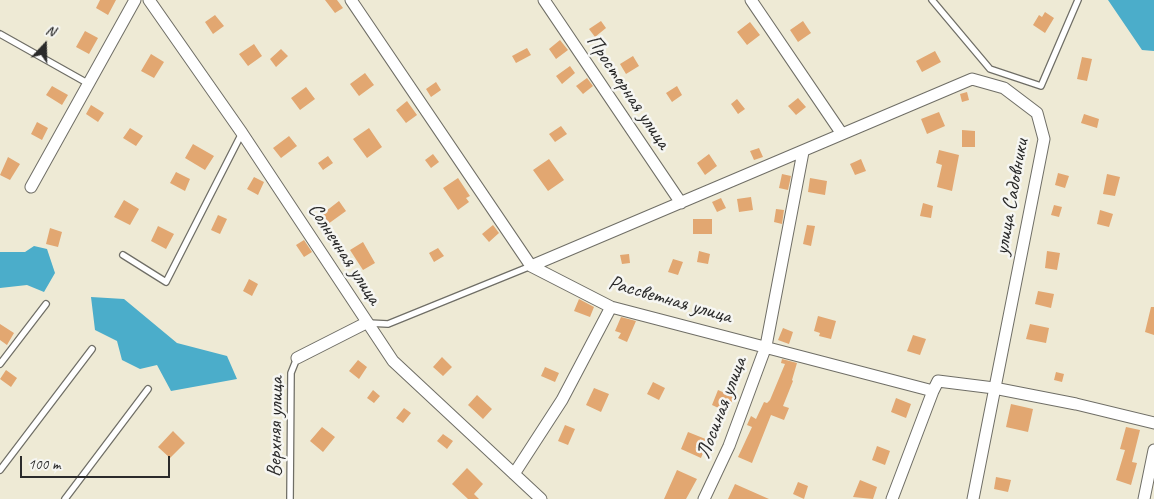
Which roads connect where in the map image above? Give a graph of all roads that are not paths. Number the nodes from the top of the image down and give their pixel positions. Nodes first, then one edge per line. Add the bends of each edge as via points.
1 (135, 0) edge
2 (150, 0) edge
3 (351, 0) edge
4 (544, 0) edge
5 (751, 0) edge
6 (932, 0) edge
7 (1078, 0) edge
8 (0, 34) edge
9 (89, 84) junction
10 (242, 133) junction
11 (842, 134) junction
12 (803, 152) junction
13 (31, 187) dead end
14 (681, 203) junction
15 (122, 255) dead end
16 (531, 266) junction
17 (46, 304) dead end
18 (611, 307) junction
19 (366, 323) junction
20 (766, 346) junction
21 (92, 349) dead end
22 (298, 358) joint
23 (0, 364) edge
24 (148, 388) dead end
25 (994, 388) junction
26 (933, 391) junction
27 (1154, 423) edge
28 (1154, 450) edge
29 (0, 470) edge
30 (514, 474) junction
31 (65, 499) edge
32 (290, 499) edge
33 (541, 499) edge
34 (704, 499) edge
35 (892, 499) edge
36 (973, 499) edge
37 (1144, 499) edge

1 - 9 street
2 - 10 street, Солнечная улица
3 - 16 street, Рассветная улица
4 - 14 street, Просторная улица
5 - 11 street
6 - 7 lane via 990,69 1041,86
8 - 9 lane
9 - 13 street
10 - 15 lane via 166,282
10 - 19 street, Солнечная улица
11 - 12 street, улица Садовники
11 - 25 street, улица Садовники via 972,79 1004,88 1037,113 1044,139
12 - 14 street, улица Садовники
12 - 20 street, Лосиная улица
14 - 16 street, улица Садовники
16 - 18 street, Рассветная улица
16 - 19 lane via 388,324
17 - 23 lane
18 - 20 street, Рассветная улица
18 - 30 street via 562,400
19 - 22 street
19 - 30 street, Солнечная улица via 393,361
20 - 26 street, Рассветная улица
20 - 34 street, Лосиная улица via 729,446
21 - 29 lane
22 - 32 lane, Верхняя улица via 291,373
24 - 31 lane
25 - 26 street via 938,381
25 - 27 street
25 - 36 street, улица Садовники
26 - 35 street
28 - 37 street
30 - 33 street, Солнечная улица

